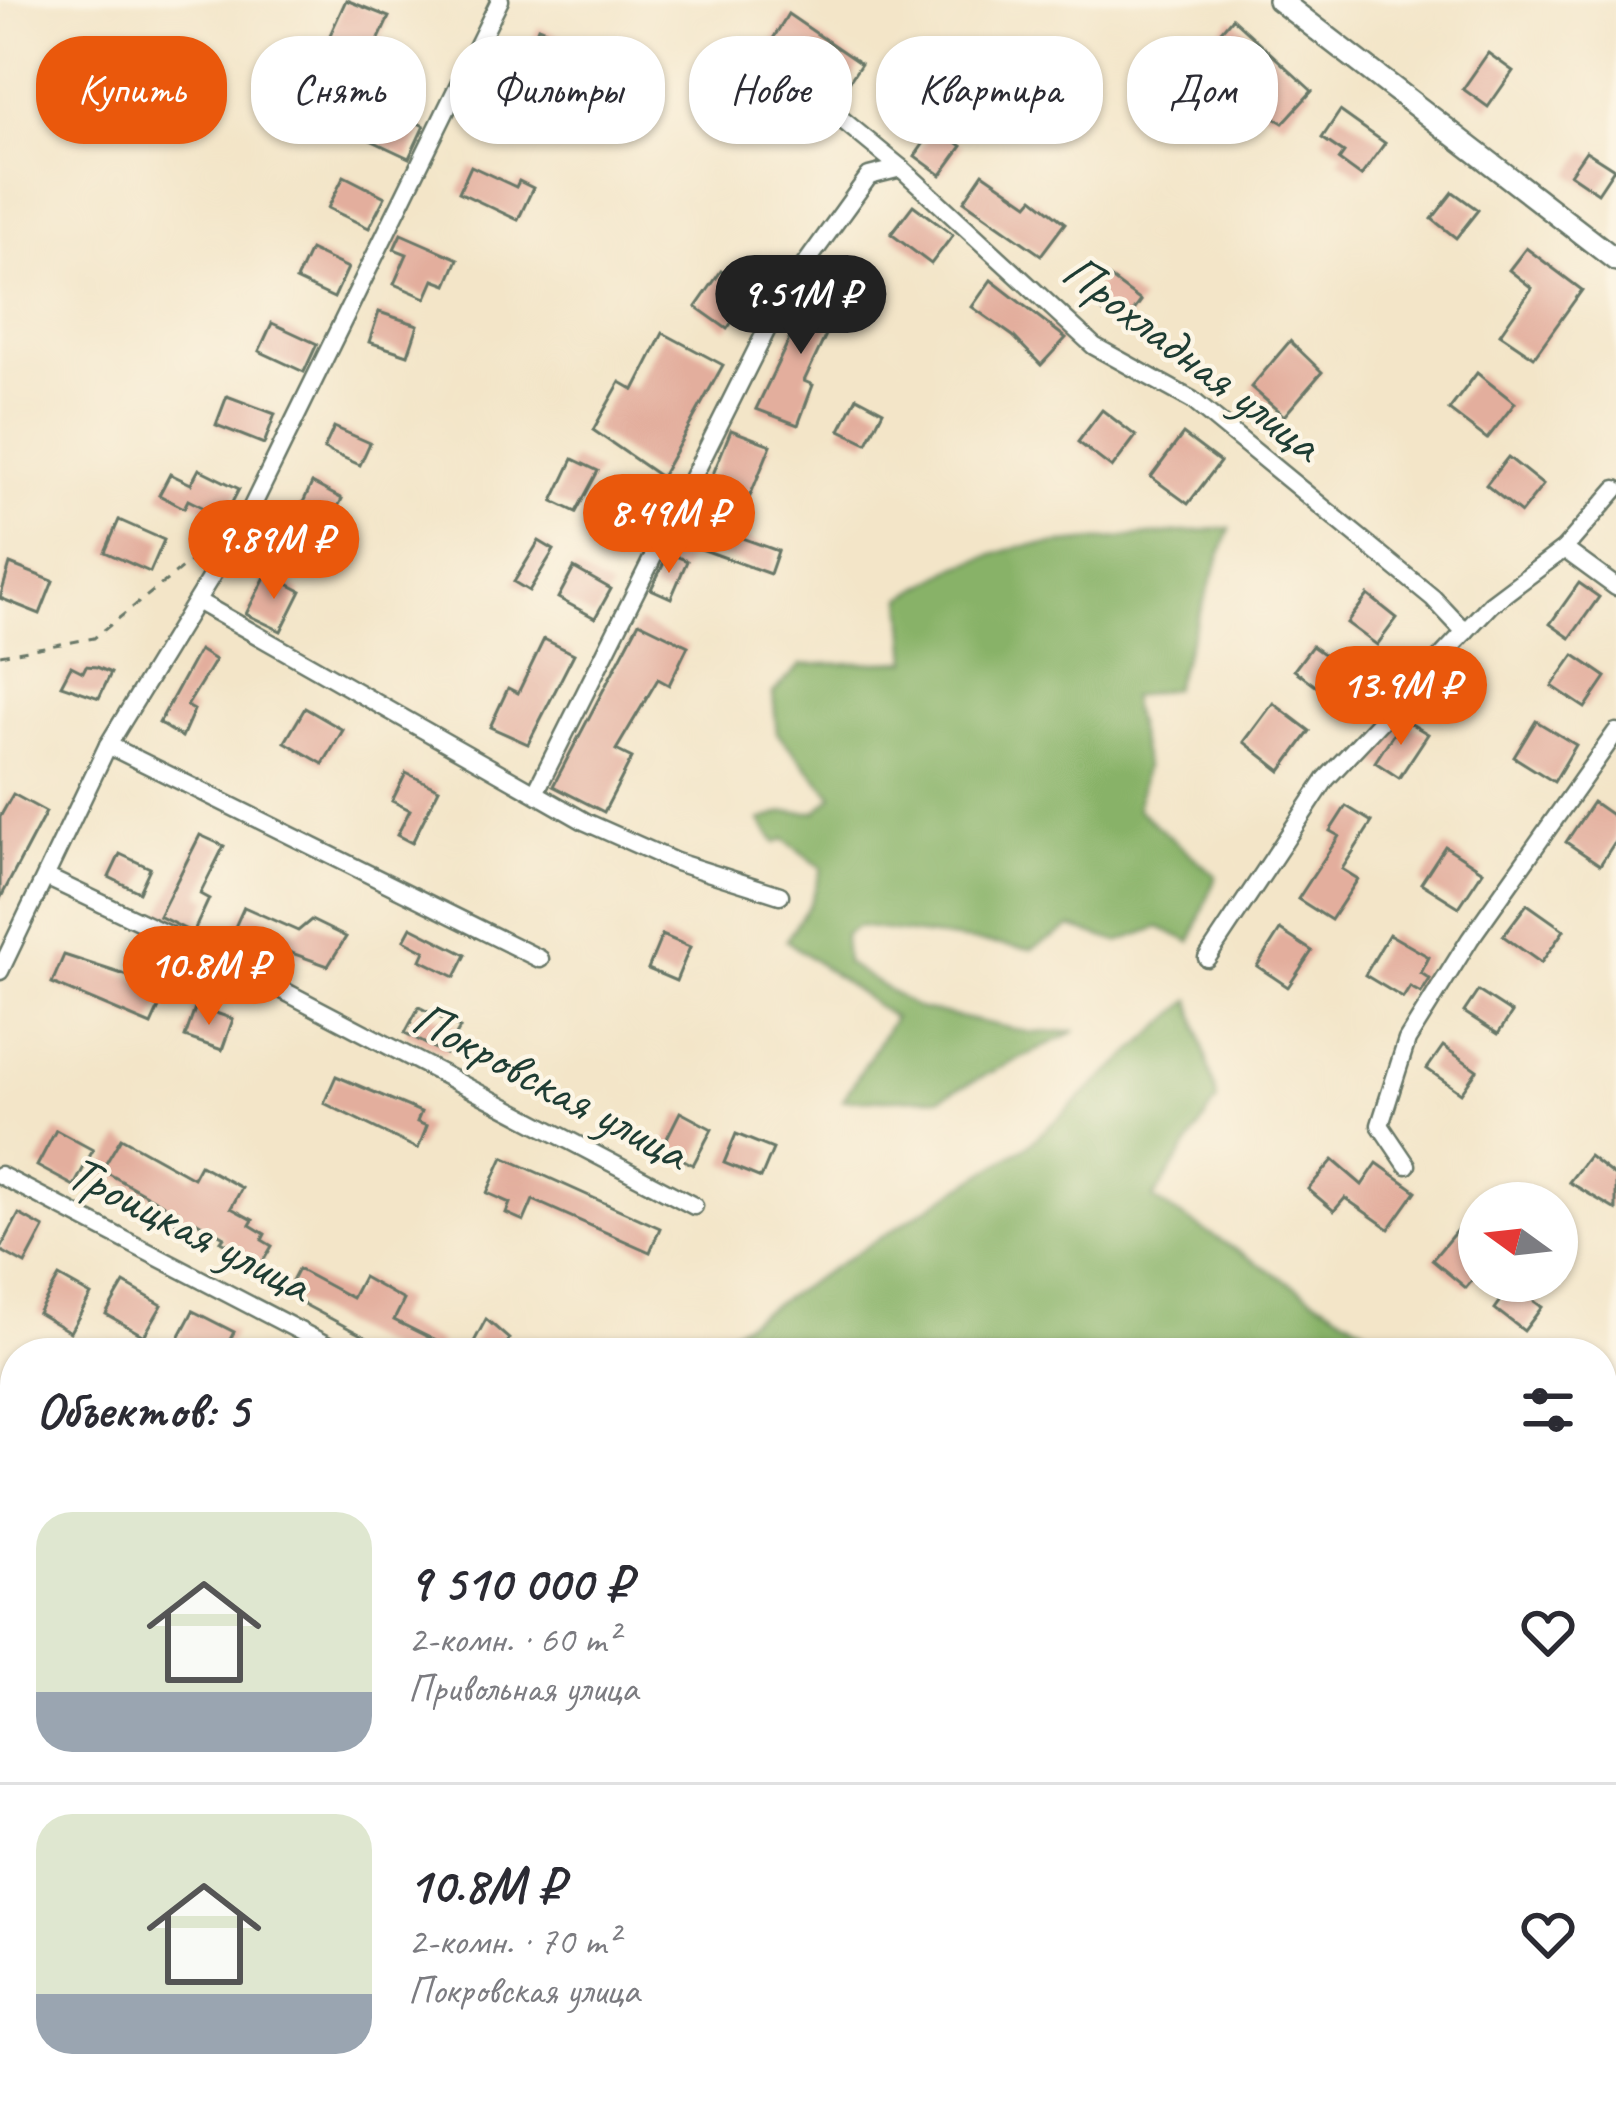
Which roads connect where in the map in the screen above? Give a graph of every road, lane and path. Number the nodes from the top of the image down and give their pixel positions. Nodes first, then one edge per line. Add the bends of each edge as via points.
1 (500, 0) edge
2 (1279, 0) edge
3 (852, 128) edge
4 (901, 168) junction
5 (1616, 260) edge
6 (1616, 489) edge
7 (208, 548) dead end
8 (1564, 549) junction
9 (1616, 587) edge
10 (197, 601) junction
11 (1465, 632) junction
12 (0, 656) edge
13 (1616, 732) edge
14 (108, 745) junction
15 (536, 791) junction
16 (46, 877) junction
17 (780, 895) dead end
18 (1207, 958) dead end
19 (540, 959) dead end
20 (0, 971) edge
21 (1407, 1165) dead end
22 (0, 1175) edge
23 (694, 1206) dead end
24 (313, 1338) edge

1 - 10 street via 245,521
2 - 5 street
3 - 4 street, Прохладная улица
4 - 11 street, Прохладная улица via 1094,346 1192,400
4 - 15 street via 868,176 786,291
6 - 8 street
7 - 12 path via 94,638
8 - 9 street
8 - 11 street
10 - 14 street
10 - 15 street
11 - 18 street via 1326,779
13 - 21 street via 1407,1040 1380,1125
14 - 16 street
14 - 19 street
15 - 17 street via 676,862
16 - 20 street
16 - 23 street, Покровская улица via 266,981
22 - 24 street, Троицкая улица

